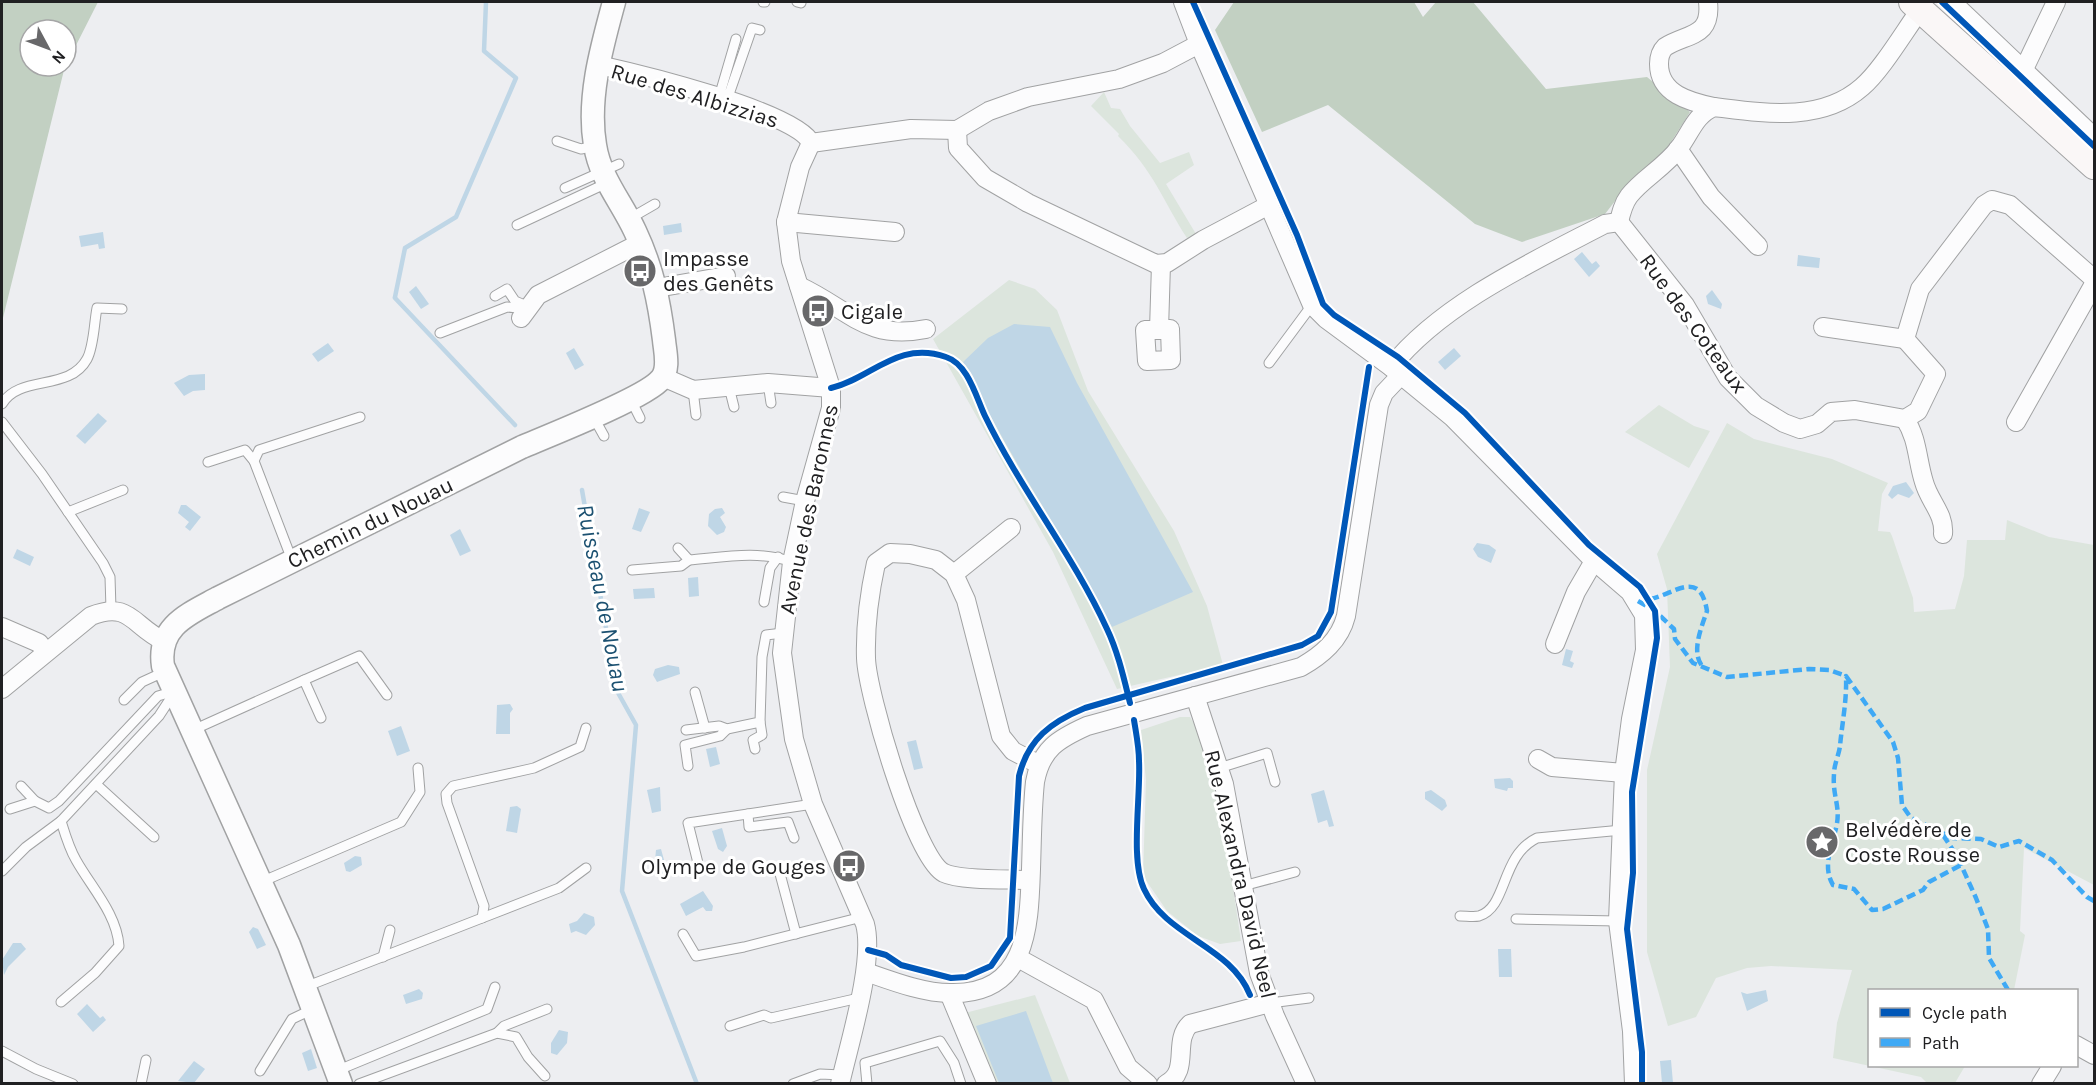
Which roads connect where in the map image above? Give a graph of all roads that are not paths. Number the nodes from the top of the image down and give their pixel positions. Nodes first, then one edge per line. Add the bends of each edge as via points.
1 (615, 2) edge
2 (1183, 2) edge
3 (1707, 2) edge
4 (1952, 2) edge
5 (2055, 2) edge
6 (1916, 5) edge
7 (760, 30) dead end
8 (736, 39) dead end
9 (1199, 44) junction
10 (598, 65) junction
11 (2024, 69) junction
12 (723, 99) junction
13 (1714, 107) junction
14 (957, 129) junction
15 (2094, 137) edge
16 (557, 141) dead end
17 (811, 143) junction
18 (595, 146) junction
19 (1678, 149) junction
20 (2094, 165) edge
21 (610, 173) junction
22 (565, 188) dead end
23 (655, 204) dead end
24 (1269, 205) junction
25 (629, 219) junction
26 (786, 222) junction
27 (1619, 222) junction
28 (517, 225) dead end
29 (895, 232) dead end
30 (640, 243) junction
31 (1758, 246) dead end
32 (1161, 264) junction
33 (726, 276) dead end
34 (2094, 279) edge
35 (2094, 284) edge
36 (799, 286) junction
37 (657, 288) junction
38 (495, 296) dead end
39 (1311, 305) junction
40 (122, 309) dead end
41 (526, 311) junction
42 (1823, 327) dead end
43 (926, 329) dead end
44 (1159, 330) dead end
45 (440, 333) dead end
46 (1905, 339) junction
47 (1269, 363) dead end
48 (1396, 371) junction
49 (663, 377) junction
50 (768, 383) junction
51 (729, 387) junction
52 (831, 388) junction
53 (693, 390) junction
54 (771, 403) dead end
55 (2, 404) edge
56 (734, 407) dead end
57 (696, 415) dead end
58 (592, 416) junction
59 (360, 417) dead end
60 (1905, 419) junction
61 (2, 422) edge
62 (2016, 422) dead end
63 (604, 436) dead end
64 (254, 461) junction
65 (208, 462) dead end
66 (123, 490) dead end
67 (783, 497) dead end
68 (805, 501) junction
69 (68, 512) junction
70 (1011, 528) dead end
71 (1943, 534) dead end
72 (678, 548) dead end
73 (785, 559) junction
74 (292, 560) junction
75 (689, 560) junction
76 (1594, 561) junction
77 (632, 570) dead end
78 (954, 574) junction
79 (764, 602) dead end
80 (111, 609) junction
81 (2, 627) edge
82 (783, 633) junction
83 (164, 641) junction
84 (1555, 644) dead end
85 (46, 652) junction
86 (170, 681) junction
87 (304, 681) junction
88 (2, 689) edge
89 (695, 692) dead end
90 (387, 695) dead end
91 (1195, 696) junction
92 (124, 700) dead end
93 (321, 717) dead end
94 (760, 722) junction
95 (586, 728) dead end
96 (705, 728) junction
97 (727, 729) junction
98 (193, 730) junction
99 (686, 730) dead end
100 (755, 749) dead end
101 (1538, 759) dead end
102 (1038, 764) junction
103 (688, 766) dead end
104 (418, 768) dead end
105 (1219, 768) junction
106 (1624, 773) junction
107 (1275, 782) dead end
108 (96, 784) junction
109 (21, 786) dead end
110 (35, 801) junction
111 (813, 804) junction
112 (10, 809) dead end
113 (748, 814) junction
114 (61, 821) junction
115 (1622, 830) junction
116 (154, 837) dead end
117 (794, 838) dead end
118 (699, 867) dead end
119 (586, 868) dead end
120 (779, 870) dead end
121 (2, 871) edge
122 (1295, 872) dead end
123 (1030, 880) junction
124 (261, 882) junction
125 (1243, 886) junction
126 (1460, 916) dead end
127 (862, 917) junction
128 (482, 918) junction
129 (1516, 920) dead end
130 (1618, 921) junction
131 (390, 930) dead end
132 (683, 934) dead end
133 (796, 934) junction
134 (383, 957) junction
135 (1018, 958) junction
136 (866, 972) junction
137 (305, 987) junction
138 (495, 987) dead end
139 (949, 993) junction
140 (859, 999) junction
141 (1309, 999) dead end
142 (61, 1002) dead end
143 (1270, 1003) junction
144 (313, 1009) junction
145 (547, 1009) dead end
146 (730, 1026) dead end
147 (497, 1033) junction
148 (2078, 1046) edge
149 (2, 1051) edge
150 (2094, 1055) edge
151 (146, 1059) dead end
152 (2051, 1067) edge
153 (260, 1071) dead end
154 (544, 1076) dead end
155 (338, 1077) edge
156 (841, 1079) edge
157 (73, 1083) edge
158 (141, 1083) edge
159 (359, 1083) edge
160 (793, 1083) edge
161 (867, 1083) edge
162 (962, 1083) edge
163 (987, 1083) edge
164 (1149, 1083) edge
165 (1166, 1083) edge
166 (1306, 1083) edge
167 (1634, 1083) edge
168 (2041, 1083) edge

1 - 10 street
2 - 9 street
3 - 13 street via 1703,27 1690,38 1665,47 1659,59 1659,72 1661,80 1678,96
4 - 11 street
5 - 11 street
6 - 13 street via 1864,86 1851,96 1787,114
6 - 20 main road
7 - 12 lane via 752,28
8 - 12 lane
9 - 14 street via 1119,79 1028,97 989,111
9 - 24 street
10 - 12 street, Rue des Albizzias
10 - 18 street via 592,129
11 - 15 street
12 - 17 street, Rue des Albizzias via 799,129
13 - 19 street via 1699,116
14 - 17 street via 865,133
14 - 32 street via 958,148 985,178 1028,203
16 - 18 lane via 581,149
17 - 26 street, Avenue des Baronnes via 800,167
18 - 21 street
19 - 27 street via 1630,194
19 - 31 street via 1711,197
21 - 22 lane
21 - 25 street
21 - 28 lane
23 - 25 lane
24 - 32 street
24 - 39 street
25 - 30 street
26 - 29 street
26 - 36 street, Avenue des Baronnes
27 - 48 street via 1605,224 1513,272 1422,333
27 - 60 street, Rue des Coteaux via 1685,305 1728,378 1756,406 1800,429 1817,424 1831,412 1855,410
30 - 37 street
30 - 41 street via 595,259 538,295
32 - 44 street
33 - 37 street
34 - 46 street via 2010,205 1992,201 1984,205 1920,289
35 - 62 street
36 - 43 street via 872,327 891,333
36 - 52 street, Avenue des Baronnes
37 - 49 street via 666,362
38 - 41 lane via 507,289
39 - 47 lane
39 - 48 street
40 - 55 lane via 97,308 88,358 77,371 12,392
41 - 45 lane via 507,307
42 - 46 street
46 - 60 street via 1936,374 1918,411
48 - 76 street via 1452,417
48 - 91 street via 1378,405 1346,616 1338,636 1301,667
49 - 53 street
49 - 58 street, Chemin du Nouau via 635,408
50 - 51 street
50 - 52 street
50 - 54 lane
51 - 53 street
51 - 56 lane
52 - 68 street, Avenue des Baronnes via 831,408
53 - 57 lane
58 - 63 lane
58 - 74 street, Chemin du Nouau
59 - 64 lane via 259,450
60 - 71 street via 1916,440 1924,483 1944,525
61 - 69 lane
64 - 65 lane via 245,450
64 - 74 lane
66 - 69 lane
67 - 68 lane
68 - 73 street, Avenue des Baronnes
69 - 80 lane via 110,577
70 - 78 street
72 - 75 lane
73 - 75 lane via 748,555
73 - 79 lane via 770,568
73 - 82 street, Avenue des Baronnes
74 - 83 street, Chemin du Nouau via 177,620
75 - 77 lane via 681,566
76 - 84 street via 1576,592
76 - 106 street via 1638,601 1646,622 1645,650
78 - 102 street via 966,600 1001,736 1018,755
78 - 123 street via 936,560 910,554 890,553 876,563 866,608 866,661 892,769 936,866 946,874
80 - 83 street via 130,616
80 - 85 street via 91,616
81 - 85 street via 39,643
82 - 94 lane via 766,635
82 - 111 street, Avenue des Baronnes via 782,653 794,739
83 - 86 street via 162,659
85 - 88 street
86 - 92 lane via 142,682
86 - 98 street
86 - 108 lane via 159,716
86 - 110 lane via 59,801 49,808
87 - 90 lane via 359,656
87 - 93 lane
87 - 98 lane
89 - 96 lane
91 - 102 street via 1081,729 1060,739
91 - 105 street, Rue Alexandra David Neel
94 - 97 lane
94 - 100 lane via 762,735 753,740
95 - 128 lane via 580,747 534,768 453,786 446,794 483,906
96 - 97 lane
96 - 99 lane
97 - 103 lane via 720,736 685,745
98 - 124 street
101 - 106 street via 1552,767
102 - 123 street
104 - 124 lane via 420,792 401,822
105 - 107 lane via 1268,753
105 - 125 street, Rue Alexandra David Neel
106 - 115 street
108 - 114 lane
108 - 116 lane
109 - 110 lane
110 - 112 lane
111 - 113 lane
111 - 127 street, Avenue des Baronnes
113 - 117 lane via 749,827 788,822
113 - 118 lane via 688,824
114 - 121 lane
114 - 142 lane via 75,858 106,908 119,946
115 - 126 lane via 1537,838 1519,849 1490,909 1479,916
115 - 130 street
119 - 128 lane via 559,888
120 - 133 lane
122 - 125 lane
123 - 135 street via 1028,926
124 - 137 street
125 - 143 street, Rue Alexandra David Neel via 1259,973
127 - 133 lane
127 - 136 street, Avenue des Baronnes via 870,941
128 - 134 lane
129 - 130 lane
130 - 167 street via 1632,1031
131 - 134 lane
132 - 133 lane via 696,956
134 - 137 lane
135 - 139 street via 987,988
135 - 164 street via 1094,1000 1128,1067
136 - 139 street
136 - 140 street, Avenue des Baronnes
137 - 144 street
138 - 155 lane via 487,1009
139 - 163 street
140 - 146 lane via 771,1018 764,1015
140 - 156 street, Avenue des Baronnes
141 - 143 lane
143 - 165 street via 1190,1024 1182,1035 1177,1074
143 - 166 street, Rue Alexandra David Neel
144 - 153 lane via 292,1019
144 - 155 street
145 - 147 lane via 504,1026
147 - 154 lane via 516,1037
147 - 159 lane
148 - 150 street
149 - 157 lane
151 - 158 lane
152 - 168 street
156 - 160 lane via 820,1074
161 - 162 lane via 865,1063 939,1041

